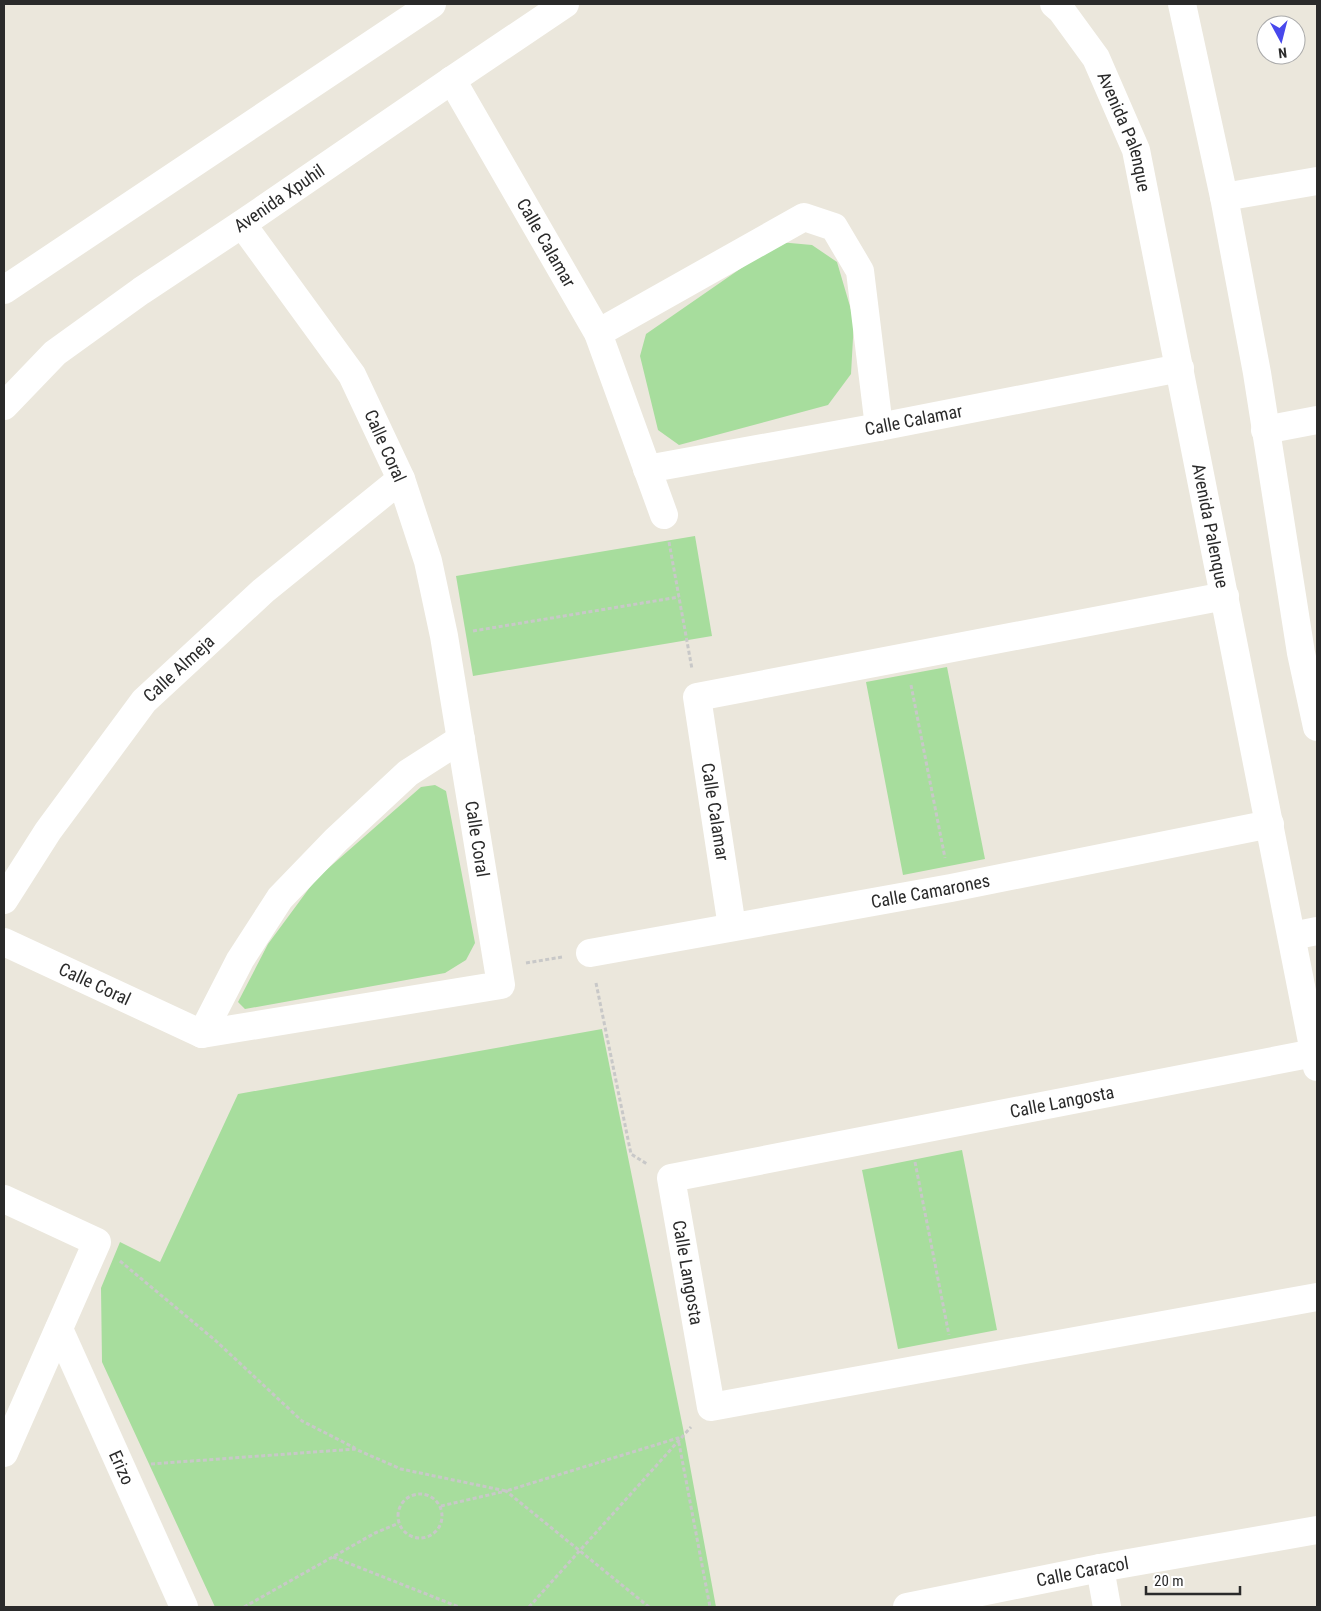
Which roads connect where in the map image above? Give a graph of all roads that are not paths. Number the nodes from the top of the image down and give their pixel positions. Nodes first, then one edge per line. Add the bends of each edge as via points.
1 (432, 4) edge
2 (565, 4) edge
3 (1054, 4) edge
4 (1182, 4) edge
5 (452, 80) junction
6 (1317, 182) edge
7 (1224, 197) junction
8 (242, 224) junction
9 (4, 290) edge
10 (598, 333) junction
11 (1180, 368) junction
12 (4, 406) edge
13 (1317, 420) edge
14 (879, 428) junction
15 (1265, 430) junction
16 (647, 469) junction
17 (401, 479) junction
18 (664, 515) road end
19 (1225, 596) junction
20 (1309, 651) edge
21 (1317, 727) edge
22 (461, 739) junction
23 (1270, 824) junction
24 (4, 900) edge
25 (732, 927) junction
26 (1305, 933) edge
27 (4, 942) edge
28 (590, 953) road end
29 (202, 1034) junction
30 (1316, 1060) edge
31 (4, 1199) edge
32 (1317, 1297) edge
33 (59, 1329) junction
34 (4, 1453) edge
35 (1317, 1530) edge
36 (1100, 1568) junction
37 (184, 1607) edge
38 (907, 1607) edge
39 (1107, 1607) edge

1 - 9 street
2 - 5 street, Avenida Xpuhil
3 - 11 street, Avenida Palenque via 1096,58 1136,150
4 - 7 street
5 - 8 street, Avenida Xpuhil
5 - 10 street, Calle Calamar
6 - 7 street
7 - 15 street
8 - 12 street, Avenida Xpuhil via 55,353
8 - 17 street, Calle Coral via 352,374
10 - 14 street via 804,217 834,227 860,271
10 - 16 street, Calle Calamar
11 - 14 street, Calle Calamar
11 - 19 street, Avenida Palenque
13 - 15 street
14 - 16 street, Calle Calamar
15 - 20 street
16 - 18 street, Calle Calamar
17 - 22 street, Calle Coral via 428,561
17 - 24 street, Calle Almeja via 263,591 144,700 48,831
19 - 23 street, Avenida Palenque
19 - 25 street, Calle Calamar via 697,697
20 - 21 street
22 - 29 street via 408,773 280,898 240,960
22 - 29 street, Calle Coral via 501,985
23 - 25 street, Calle Camarones via 951,888
23 - 26 street, Avenida Palenque
25 - 28 street, Calle Camarones
26 - 30 street, Avenida Palenque
27 - 29 street, Calle Coral
30 - 32 street, Calle Langosta via 671,1178 711,1407
31 - 33 street via 97,1242
33 - 34 street
33 - 37 street, Erizo
35 - 36 street, Calle Caracol
36 - 38 street, Calle Caracol
36 - 39 street

